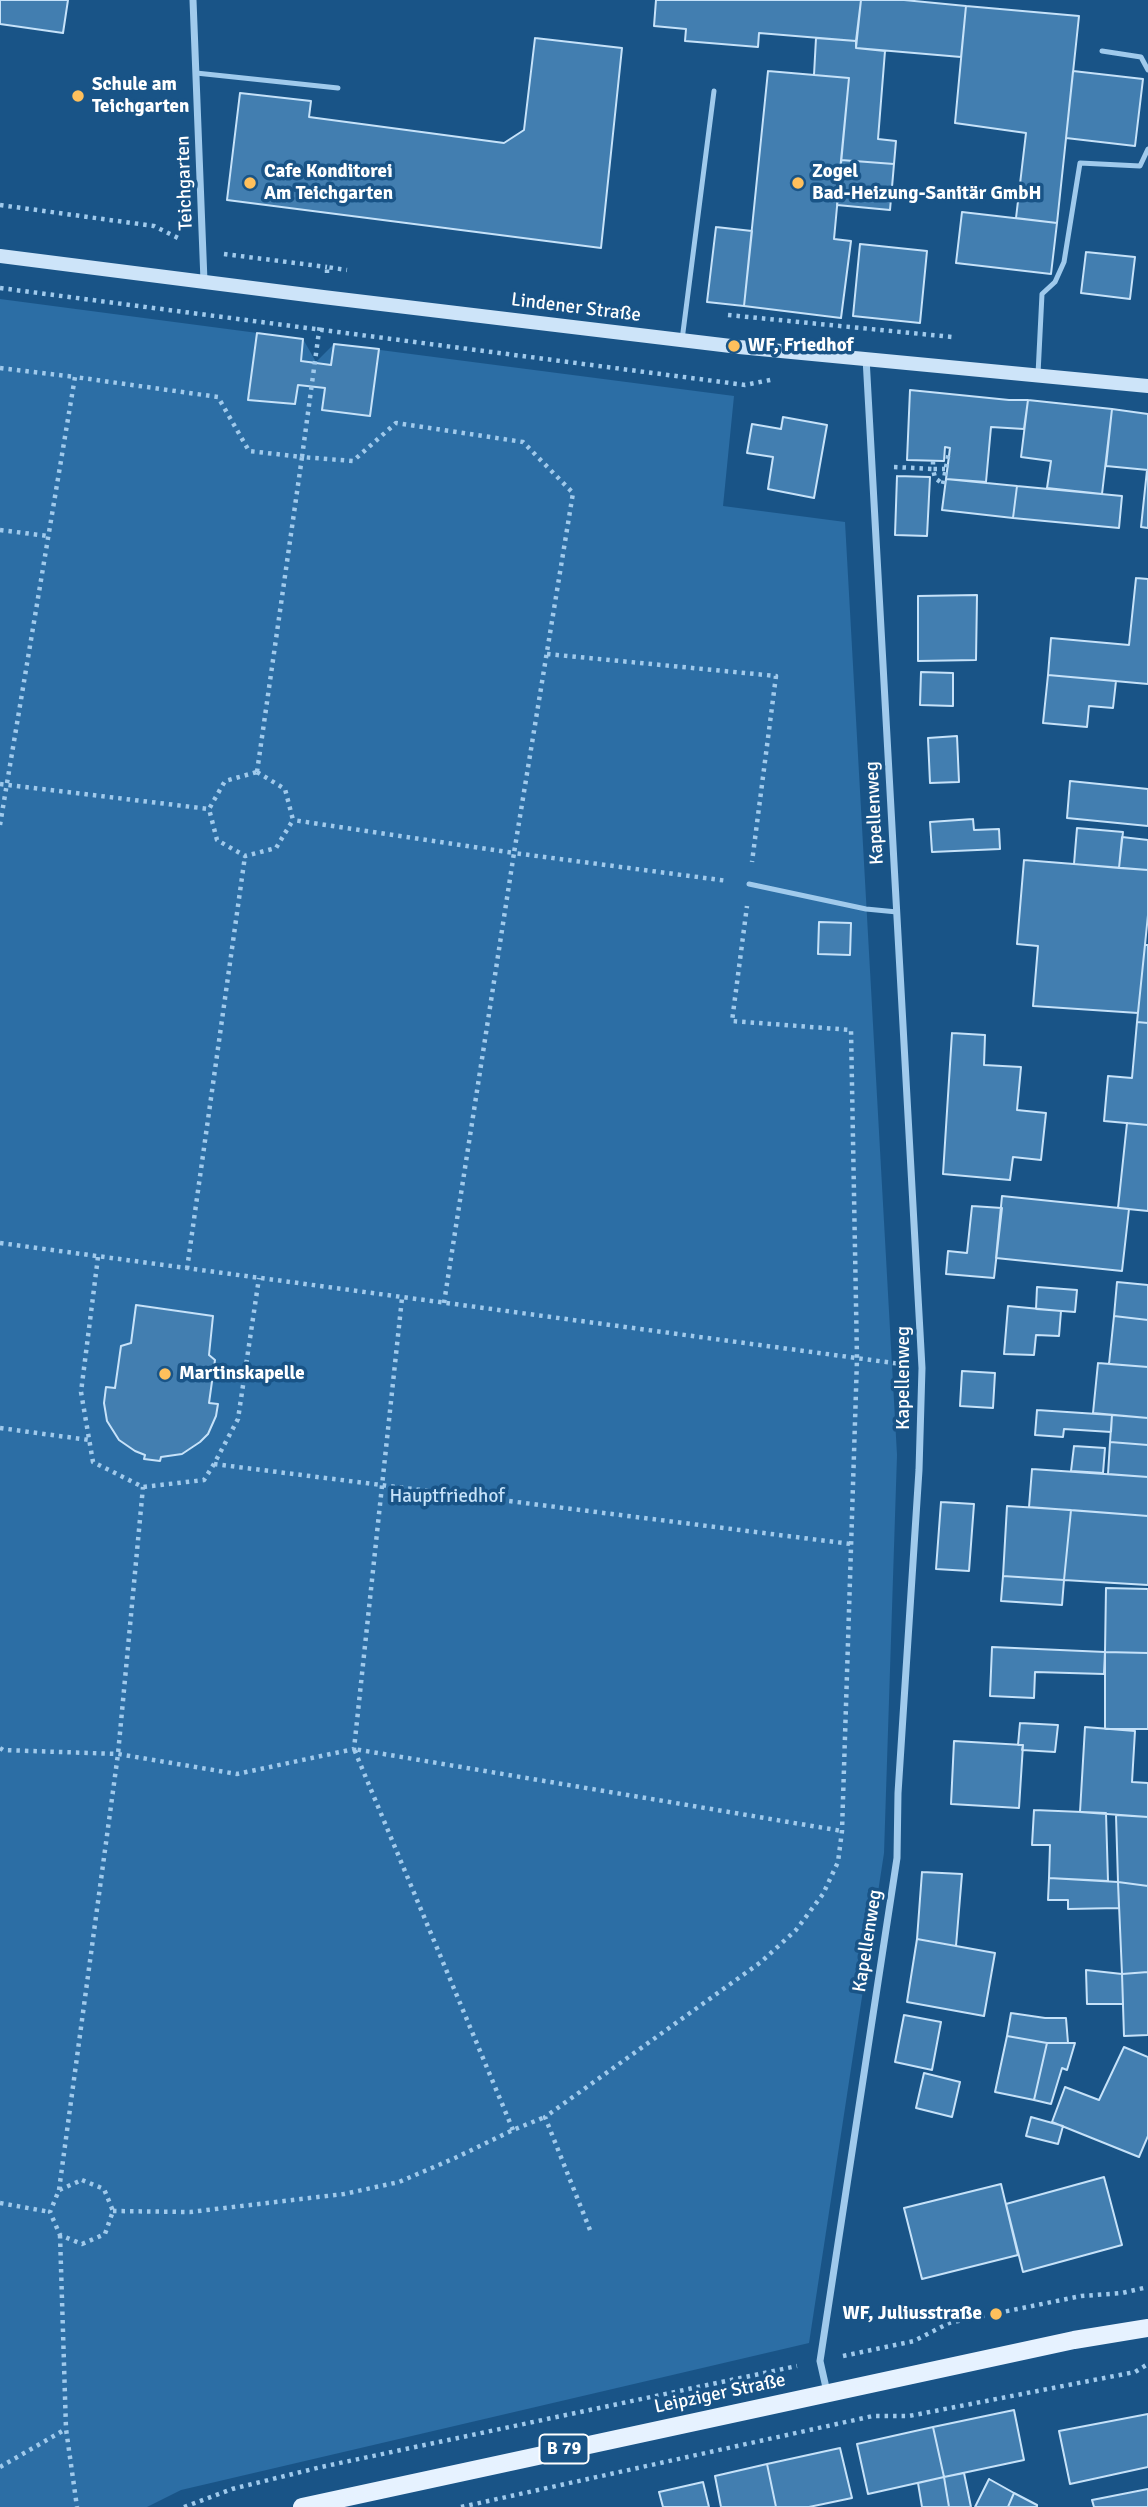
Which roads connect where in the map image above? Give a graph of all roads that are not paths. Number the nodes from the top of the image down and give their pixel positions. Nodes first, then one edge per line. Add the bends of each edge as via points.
1 (193, 0) edge
2 (1102, 51) dead end
3 (1148, 70) edge
4 (196, 74) junction
5 (338, 88) dead end
6 (714, 91) dead end
7 (1148, 149) edge
8 (0, 256) edge
9 (204, 281) junction
10 (682, 340) junction
11 (866, 358) junction
12 (1038, 374) junction
13 (1148, 386) edge
14 (750, 884) road end
15 (897, 912) junction
16 (1148, 2328) edge
17 (827, 2393) junction
18 (302, 2507) edge

1 - 4 street, Teichgarten
2 - 3 lane via 1141,57
4 - 5 lane
4 - 9 street, Teichgarten
6 - 10 lane
7 - 12 lane via 1140,166 1080,163 1064,262 1055,282 1042,294
8 - 9 main road, Lindener Straße
9 - 10 main road, Lindener Straße
10 - 11 main road, Lindener Straße
11 - 12 main road, Lindener Straße
11 - 15 street, Kapellenweg
12 - 13 main road, Lindener Straße
14 - 15 lane
15 - 17 street, Kapellenweg via 922,1367 919,1470 897,1858 820,2361
16 - 17 main road, Leipziger Straße / B 79
17 - 18 main road, Leipziger Straße / B 79

